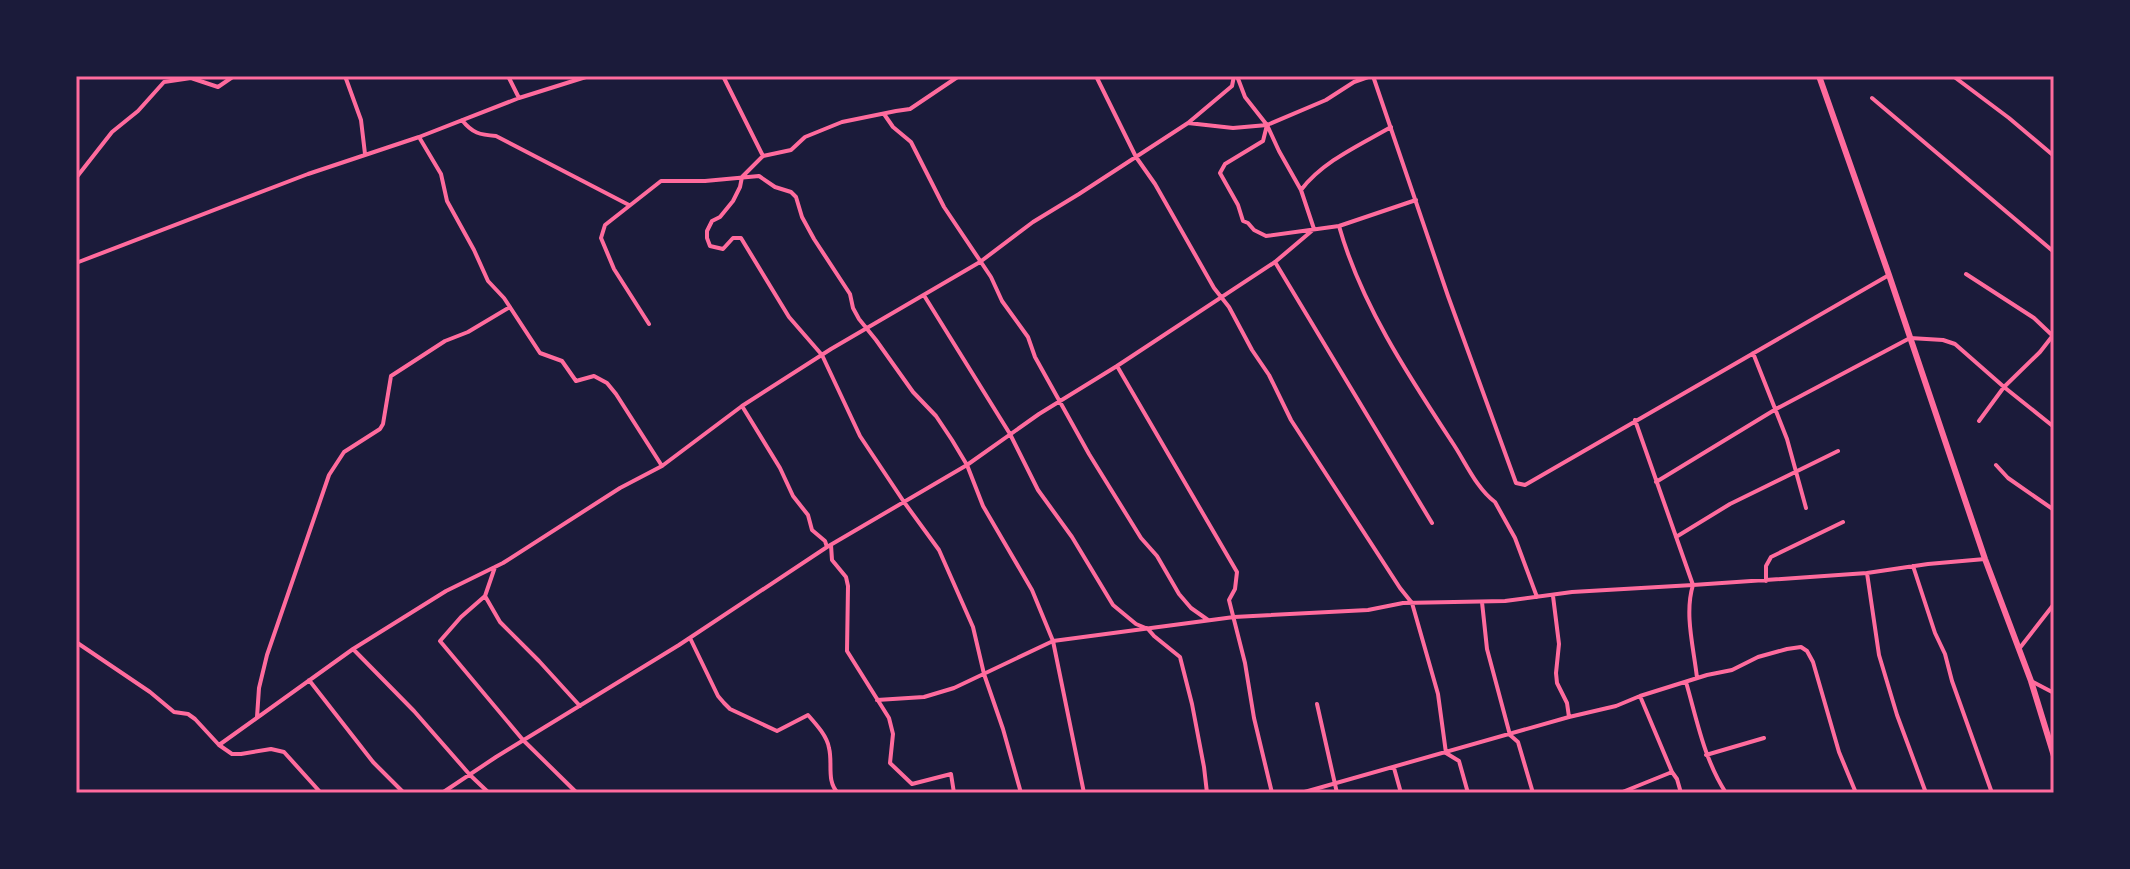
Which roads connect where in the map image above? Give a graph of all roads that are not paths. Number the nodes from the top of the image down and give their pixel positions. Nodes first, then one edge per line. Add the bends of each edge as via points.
1 (234, 76) edge
2 (345, 76) edge
3 (508, 76) edge
4 (589, 76) edge
5 (723, 76) edge
6 (959, 76) edge
7 (1096, 76) edge
8 (1235, 76) edge
9 (1372, 76) edge
10 (1819, 76) edge
11 (1953, 76) edge
12 (519, 98) junction
13 (1872, 98) dead end
14 (884, 114) junction
15 (462, 120) junction
16 (1188, 123) junction
17 (1267, 125) junction
18 (1391, 127) junction
19 (419, 137) junction
20 (365, 154) junction
21 (763, 156) junction
22 (2054, 156) edge
23 (1136, 157) junction
24 (742, 177) junction
25 (76, 178) edge
26 (1301, 190) junction
27 (1416, 200) junction
28 (629, 205) junction
29 (1339, 226) junction
30 (1314, 229) junction
31 (2054, 252) edge
32 (980, 262) junction
33 (1275, 262) junction
34 (76, 263) edge
35 (1966, 274) dead end
36 (1889, 275) junction
37 (925, 296) junction
38 (1221, 298) junction
39 (510, 307) junction
40 (649, 324) dead end
41 (867, 329) junction
42 (2054, 335) edge
43 (1910, 338) junction
44 (1753, 353) junction
45 (822, 355) junction
46 (1117, 366) junction
47 (2004, 387) junction
48 (1061, 400) junction
49 (742, 406) junction
50 (1776, 409) junction
51 (1635, 420) junction
52 (1979, 421) dead end
53 (2054, 427) edge
54 (1010, 434) junction
55 (1838, 451) dead end
56 (967, 465) junction
57 (1996, 465) dead end
58 (662, 466) junction
59 (1797, 472) junction
60 (1656, 482) junction
61 (904, 502) junction
62 (1806, 508) dead end
63 (2054, 510) edge
64 (1843, 522) dead end
65 (1432, 523) dead end
66 (1676, 537) junction
67 (829, 546) junction
68 (1985, 559) junction
69 (1913, 566) junction
70 (495, 567) junction
71 (1867, 573) junction
72 (1766, 581) junction
73 (1693, 585) junction
74 (1553, 595) junction
75 (485, 596) junction
76 (1537, 597) junction
77 (1482, 602) junction
78 (1412, 603) junction
79 (2054, 605) edge
80 (1234, 617) junction
81 (1210, 621) junction
82 (1148, 629) junction
83 (690, 638) junction
84 (1053, 641) junction
85 (76, 642) edge
86 (353, 649) junction
87 (2019, 649) junction
88 (984, 674) junction
89 (1697, 678) junction
90 (309, 680) junction
91 (2031, 681) junction
92 (1686, 682) junction
93 (2054, 693) edge
94 (1640, 696) junction
95 (877, 700) junction
96 (1317, 704) dead end
97 (580, 706) junction
98 (257, 717) junction
99 (1569, 717) junction
100 (1510, 735) junction
101 (1764, 738) dead end
102 (523, 740) junction
103 (219, 745) junction
104 (1446, 753) junction
105 (1706, 755) junction
106 (2054, 756) edge
107 (1394, 768) junction
108 (1672, 772) junction
109 (470, 775) junction
110 (1334, 784) junction
111 (321, 793) edge
112 (404, 793) edge
113 (442, 793) edge
114 (489, 793) edge
115 (577, 793) edge
116 (838, 793) edge
117 (954, 793) edge
118 (1021, 793) edge
119 (1084, 793) edge
120 (1207, 793) edge
121 (1272, 793) edge
122 (1301, 793) edge
123 (1337, 793) edge
124 (1401, 793) edge
125 (1468, 793) edge
126 (1533, 793) edge
127 (1620, 793) edge
128 (1681, 793) edge
129 (1726, 793) edge
130 (1856, 793) edge
131 (1926, 793) edge
132 (1992, 793) edge

1 - 25 street via 218,87 191,78 164,82 112,132
2 - 20 street via 361,120
3 - 12 street
4 - 12 street
5 - 21 street
6 - 14 street via 910,109
7 - 23 street
8 - 16 street via 1232,86
8 - 17 street
9 - 17 street
9 - 18 street
10 - 36 main road
11 - 22 street
12 - 15 street
13 - 31 street
14 - 21 street via 842,122 805,137 791,150
14 - 32 street via 911,142
15 - 19 street
15 - 28 street via 470,130 496,136
16 - 17 street
16 - 23 street
17 - 26 street
17 - 30 street via 1263,141 1225,164 1220,173 1243,221 1254,230 1266,236
18 - 26 street via 1320,169
18 - 27 street
19 - 20 street
19 - 39 street via 488,281
20 - 34 street
21 - 24 street
23 - 32 street
23 - 38 street
24 - 28 street via 661,181
24 - 41 street via 764,178 796,197 802,217
24 - 45 street via 733,201 707,231 710,246 723,249 733,238 741,238 789,317
26 - 30 street
27 - 29 street
27 - 51 street via 1516,483 1525,485
28 - 40 street via 605,225 601,238
29 - 30 street
29 - 76 street via 1371,305 1423,399 1495,502
30 - 33 street
32 - 37 street
32 - 48 street
33 - 38 street
33 - 65 street
35 - 42 street
36 - 43 main road
36 - 44 street
37 - 41 street
37 - 54 street
38 - 46 street
38 - 78 street via 1291,420
39 - 58 street via 540,353 562,361 576,381 594,376 607,383
39 - 98 street via 391,376 380,429 344,452 329,475 267,655
41 - 45 street
41 - 56 street via 936,416
42 - 47 street
43 - 47 street via 1955,344
43 - 50 street
43 - 68 main road
44 - 50 street
44 - 51 street
45 - 49 street
45 - 61 street via 860,436
46 - 48 street
46 - 80 street via 1237,572 1229,600
47 - 52 street
47 - 53 street
48 - 54 street
48 - 81 street via 1141,538 1179,594
49 - 58 street
49 - 67 street via 812,530
50 - 59 street
50 - 60 street
51 - 60 street
54 - 56 street
54 - 82 street via 1038,490 1113,605
55 - 59 street
56 - 61 street
56 - 84 street
57 - 63 street
58 - 70 street
59 - 62 street
59 - 66 street
60 - 66 street
61 - 67 street
61 - 88 street via 939,550 973,627
64 - 72 street via 1771,557
66 - 73 street
67 - 83 street
67 - 95 street via 848,586 847,651
68 - 69 street
68 - 87 main road
69 - 71 street
69 - 132 street
70 - 75 street
70 - 86 street
71 - 72 street
71 - 131 street via 1879,655
72 - 73 street
73 - 74 street
73 - 89 street
74 - 76 street
74 - 99 street via 1557,683
75 - 97 street via 500,622
75 - 102 street via 440,641
76 - 77 street
77 - 78 street
77 - 100 street via 1487,649
78 - 80 street
78 - 104 street via 1438,694
79 - 87 street
80 - 81 street
80 - 121 street
81 - 82 street
82 - 84 street
82 - 120 street via 1180,657
83 - 97 street
83 - 116 street via 718,696 730,709 777,731 808,715 829,747
84 - 88 street
84 - 119 street
85 - 103 street via 174,712 195,719
86 - 90 street
86 - 109 street
87 - 91 main road
88 - 95 street via 924,697
88 - 118 street
89 - 92 street
89 - 130 street via 1787,649 1807,651
90 - 98 street
90 - 112 street
91 - 93 street
91 - 106 main road
92 - 94 street
92 - 105 street
94 - 99 street
94 - 108 street
95 - 117 street via 893,734 890,763 912,784 951,774
96 - 110 street
97 - 102 street
98 - 103 street
99 - 100 street
100 - 104 street
100 - 126 street via 1518,742
101 - 105 street
102 - 109 street
102 - 115 street
103 - 111 street via 232,754 284,752
104 - 107 street
104 - 125 street via 1459,761
105 - 129 street
107 - 110 street
107 - 124 street
108 - 127 street
108 - 128 street
109 - 113 street
109 - 114 street
110 - 122 street
110 - 123 street

